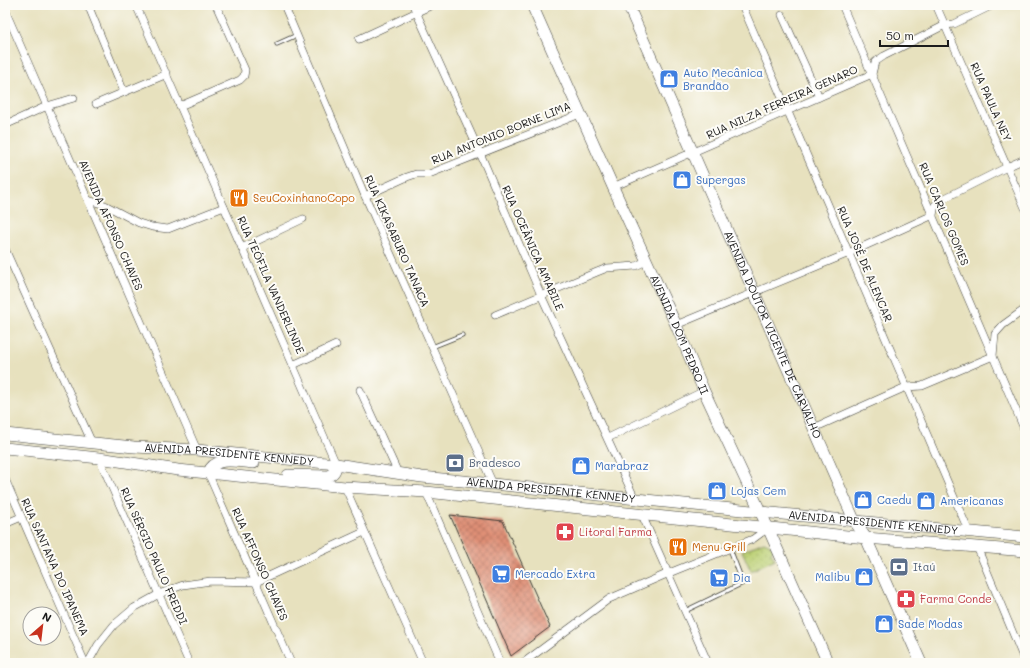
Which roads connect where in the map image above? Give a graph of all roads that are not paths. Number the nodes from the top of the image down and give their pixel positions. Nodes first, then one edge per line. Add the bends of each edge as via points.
1 (88, 5) edge
2 (136, 5) edge
3 (216, 5) edge
4 (284, 5) edge
5 (413, 5) edge
6 (432, 5) edge
7 (532, 5) edge
8 (628, 5) edge
9 (742, 5) edge
10 (842, 5) edge
11 (936, 5) edge
12 (993, 5) edge
13 (5, 10) edge
14 (416, 12) junction
15 (782, 15) dead end
16 (945, 26) junction
17 (297, 35) junction
18 (359, 39) dead end
19 (277, 44) dead end
20 (167, 74) junction
21 (872, 74) junction
22 (124, 92) junction
23 (820, 97) junction
24 (74, 98) dead end
25 (96, 104) dead end
26 (47, 106) junction
27 (180, 106) junction
28 (788, 111) junction
29 (580, 114) junction
30 (5, 125) edge
31 (693, 152) junction
32 (480, 153) junction
33 (1025, 159) edge
34 (1007, 167) junction
35 (613, 188) junction
36 (365, 196) junction
37 (88, 200) junction
38 (224, 207) junction
39 (1025, 208) edge
40 (932, 215) junction
41 (303, 219) dead end
42 (242, 248) junction
43 (5, 249) edge
44 (849, 253) junction
45 (646, 261) junction
46 (754, 292) junction
47 (541, 295) junction
48 (1025, 308) edge
49 (495, 315) dead end
50 (676, 325) junction
51 (462, 335) dead end
52 (336, 346) dead end
53 (432, 347) junction
54 (993, 356) junction
55 (293, 365) junction
56 (906, 387) junction
57 (360, 390) dead end
58 (704, 391) junction
59 (814, 428) junction
60 (1025, 431) edge
61 (5, 434) edge
62 (608, 438) junction
63 (92, 443) junction
64 (5, 448) edge
65 (196, 450) junction
66 (99, 458) junction
67 (284, 459) junction
68 (336, 464) junction
69 (208, 473) junction
70 (398, 473) junction
71 (5, 480) edge
72 (278, 480) junction
73 (493, 484) junction
74 (345, 487) junction
75 (426, 492) junction
76 (635, 499) junction
77 (761, 512) junction
78 (642, 515) junction
79 (21, 517) junction
80 (855, 522) junction
81 (5, 524) edge
82 (768, 528) junction
83 (364, 532) junction
84 (969, 532) junction
85 (1025, 537) edge
86 (866, 538) junction
87 (976, 547) junction
88 (730, 549) junction
89 (1025, 551) edge
90 (669, 573) junction
91 (256, 582) junction
92 (159, 594) junction
93 (685, 611) junction
94 (1025, 662) edge
95 (85, 663) edge
96 (88, 663) edge
97 (189, 663) edge
98 (291, 663) edge
99 (422, 663) edge
100 (500, 663) edge
101 (523, 663) edge
102 (708, 663) edge
103 (828, 663) edge
104 (921, 663) edge

1 - 22 street
2 - 20 street, RUA TEÓFILA VANDERLINDE
3 - 27 street via 245,70 244,76
4 - 17 street, RUA KIKASABURO TANACA
5 - 14 street, RUA OCEÂNICA AMABILE
6 - 14 street
7 - 29 main road, AVENIDA DOM PEDRO II
8 - 31 main road, AVENIDA DOUTOR VICENTE DE CARVALHO
9 - 28 street, RUA JOSÉ DE ALENCAR
10 - 21 street, RUA CARLOS GOMES
11 - 16 street, RUA PAULA NEY
12 - 16 street, RUA NILZA FERREIRA GENARO
13 - 26 street, AVENIDA AFONSO CHAVES
14 - 18 street
14 - 32 street, RUA OCEÂNICA AMABILE
15 - 23 street
16 - 21 street, RUA NILZA FERREIRA GENARO via 884,56 875,62
16 - 34 street, RUA PAULA NEY
17 - 19 lane
17 - 36 street, RUA KIKASABURO TANACA
20 - 22 street
20 - 27 street, RUA TEÓFILA VANDERLINDE
21 - 23 street, RUA NILZA FERREIRA GENARO
21 - 40 street, RUA CARLOS GOMES
22 - 25 street
23 - 28 street, RUA NILZA FERREIRA GENARO
24 - 26 street
26 - 30 street
26 - 37 street, AVENIDA AFONSO CHAVES
27 - 38 street, RUA TEÓFILA VANDERLINDE
28 - 31 street, RUA NILZA FERREIRA GENARO
28 - 44 street, RUA JOSÉ DE ALENCAR
29 - 32 street, RUA ANTONIO BORNE LIMA
29 - 35 main road, AVENIDA DOM PEDRO II
31 - 35 street, RUA NILZA FERREIRA GENARO
31 - 46 main road, AVENIDA DOUTOR VICENTE DE CARVALHO
32 - 36 street, RUA ANTONIO BORNE LIMA via 429,174 407,177
32 - 47 street, RUA OCEÂNICA AMABILE
33 - 34 street
34 - 39 street, RUA PAULA NEY
34 - 40 street via 934,205
35 - 45 main road, AVENIDA DOM PEDRO II
36 - 53 street, RUA KIKASABURO TANACA
37 - 38 street via 104,205 139,223 168,229
37 - 65 street, AVENIDA AFONSO CHAVES
38 - 42 street, RUA TEÓFILA VANDERLINDE
40 - 44 street
40 - 54 street, RUA CARLOS GOMES
41 - 42 street
42 - 55 street, RUA TEÓFILA VANDERLINDE
43 - 63 street
44 - 46 street
44 - 56 street, RUA JOSÉ DE ALENCAR
45 - 47 street via 636,266 608,268
45 - 50 main road, AVENIDA DOM PEDRO II
46 - 50 street
46 - 59 main road, AVENIDA DOUTOR VICENTE DE CARVALHO
47 - 49 street
47 - 62 street, RUA OCEÂNICA AMABILE
48 - 54 street via 1003,324 995,334
50 - 58 main road, AVENIDA DOM PEDRO II
51 - 53 lane
52 - 55 street
53 - 73 street, RUA KIKASABURO TANACA
54 - 56 street via 922,386
54 - 60 street, RUA CARLOS GOMES
55 - 68 street, RUA TEÓFILA VANDERLINDE
56 - 59 street
56 - 84 street, RUA JOSÉ DE ALENCAR
57 - 70 street
58 - 62 street
58 - 77 main road, AVENIDA DOM PEDRO II
59 - 80 main road, AVENIDA DOUTOR VICENTE DE CARVALHO
61 - 63 main road, AVENIDA PRESIDENTE KENNEDY
62 - 76 street, RUA OCEÂNICA AMABILE
63 - 65 main road, AVENIDA PRESIDENTE KENNEDY
64 - 66 main road, AVENIDA PRESIDENTE KENNEDY
65 - 67 main road, AVENIDA PRESIDENTE KENNEDY
66 - 69 main road, AVENIDA PRESIDENTE KENNEDY
66 - 92 street, RUA SÉRGIO PAULO FREDDI
67 - 68 main road, AVENIDA PRESIDENTE KENNEDY
67 - 69 main road via 258,463 218,462
68 - 70 main road, AVENIDA PRESIDENTE KENNEDY
68 - 72 main road via 335,471 328,476 285,475
69 - 72 main road, AVENIDA PRESIDENTE KENNEDY
69 - 91 street, RUA AFFONSO CHAVES
70 - 73 main road, AVENIDA PRESIDENTE KENNEDY
71 - 79 street, RUA SANTANA DO IPANEMA
72 - 74 main road, AVENIDA PRESIDENTE KENNEDY
73 - 76 main road, AVENIDA PRESIDENTE KENNEDY
74 - 75 main road, AVENIDA PRESIDENTE KENNEDY
74 - 83 street
75 - 78 main road, AVENIDA PRESIDENTE KENNEDY
75 - 100 street
76 - 77 main road, AVENIDA PRESIDENTE KENNEDY
77 - 80 main road, AVENIDA PRESIDENTE KENNEDY
77 - 82 main road, AVENIDA DOM PEDRO II
78 - 82 main road, AVENIDA PRESIDENTE KENNEDY
78 - 90 street
79 - 81 street
79 - 95 street, RUA SANTANA DO IPANEMA
80 - 84 main road, AVENIDA PRESIDENTE KENNEDY
80 - 86 main road, AVENIDA DOUTOR VICENTE DE CARVALHO
82 - 86 main road, AVENIDA PRESIDENTE KENNEDY
82 - 88 street via 753,539
82 - 103 main road, AVENIDA DOM PEDRO II
83 - 91 street
83 - 99 street
84 - 85 main road, AVENIDA PRESIDENTE KENNEDY
86 - 87 main road, AVENIDA PRESIDENTE KENNEDY
86 - 104 main road, AVENIDA DOUTOR VICENTE DE CARVALHO
87 - 89 main road, AVENIDA PRESIDENTE KENNEDY
87 - 94 street
88 - 90 street
88 - 93 lane via 743,583
90 - 93 street
90 - 101 street via 609,599
91 - 92 street via 211,581 183,585
91 - 98 street, RUA AFFONSO CHAVES
92 - 96 street via 134,608 114,625
92 - 97 street, RUA SÉRGIO PAULO FREDDI
93 - 102 street

